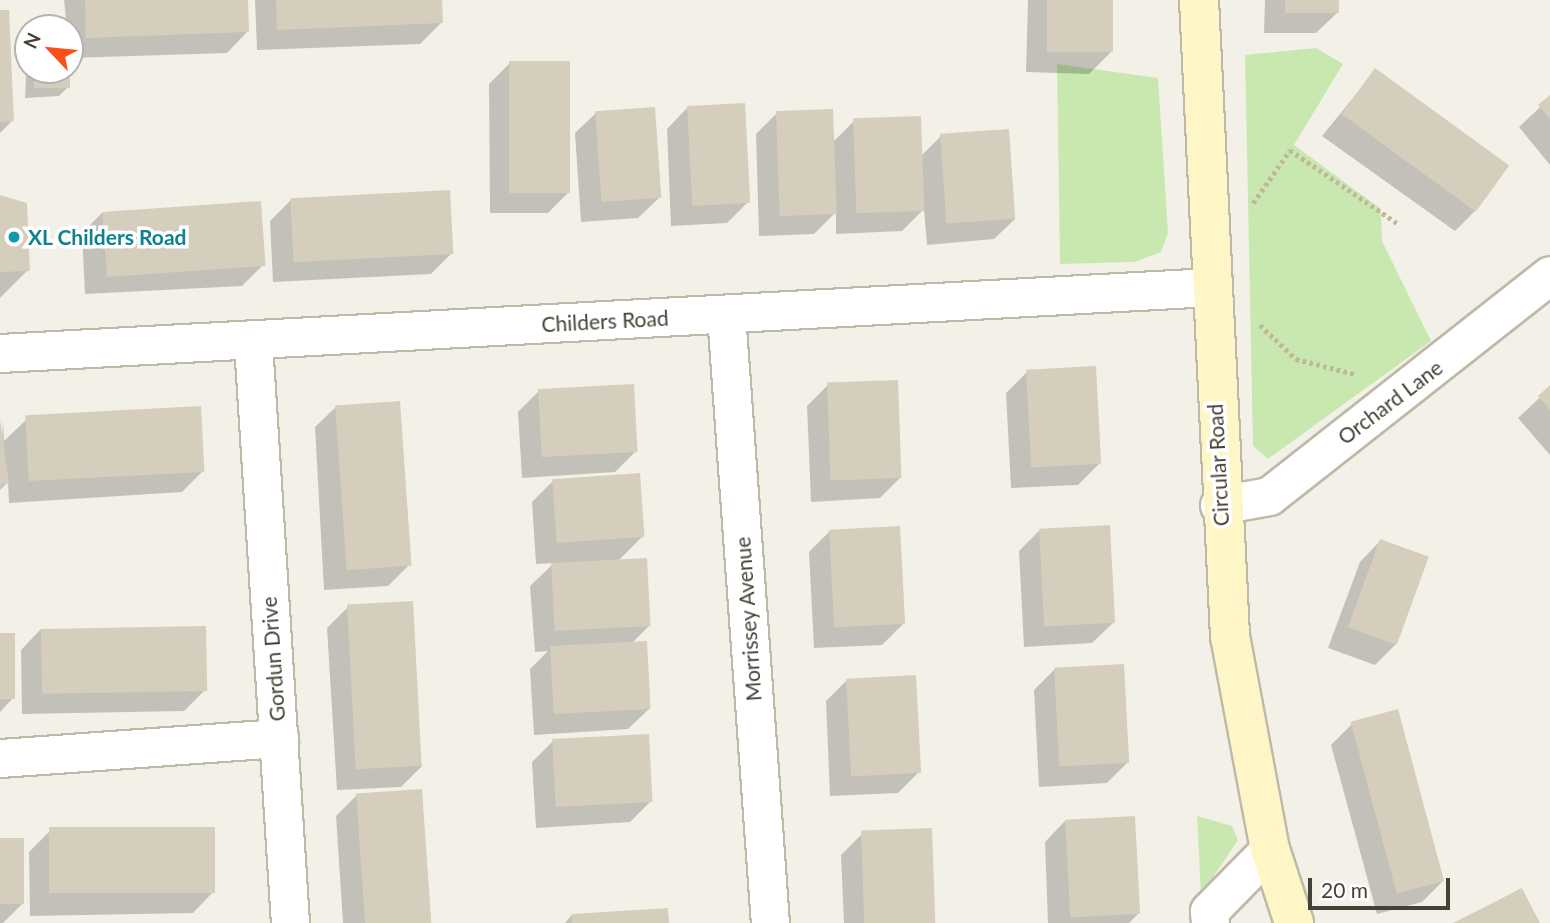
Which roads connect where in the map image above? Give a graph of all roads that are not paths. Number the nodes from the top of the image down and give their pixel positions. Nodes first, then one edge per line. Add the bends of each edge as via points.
1 (1199, 0) edge
2 (1550, 275) edge
3 (1209, 287) junction
4 (726, 314) junction
5 (253, 343) junction
6 (0, 353) edge
7 (1219, 505) junction
8 (279, 738) junction
9 (0, 758) edge
10 (1270, 849) junction
11 (290, 923) edge
12 (770, 923) edge
13 (1210, 923) edge
14 (1294, 923) edge

1 - 3 main road, Circular Road
2 - 7 street, Orchard Lane via 1269,496
3 - 4 street, Childers Road
3 - 7 main road, Circular Road
4 - 5 street, Childers Road
4 - 12 street, Morrissey Avenue
5 - 6 street, Childers Road
5 - 8 street, Gordun Drive
7 - 10 main road, Circular Road via 1230,636
8 - 9 street, Gordun Drive
8 - 11 street
10 - 13 street via 1209,911
10 - 14 main road, Circular Road

